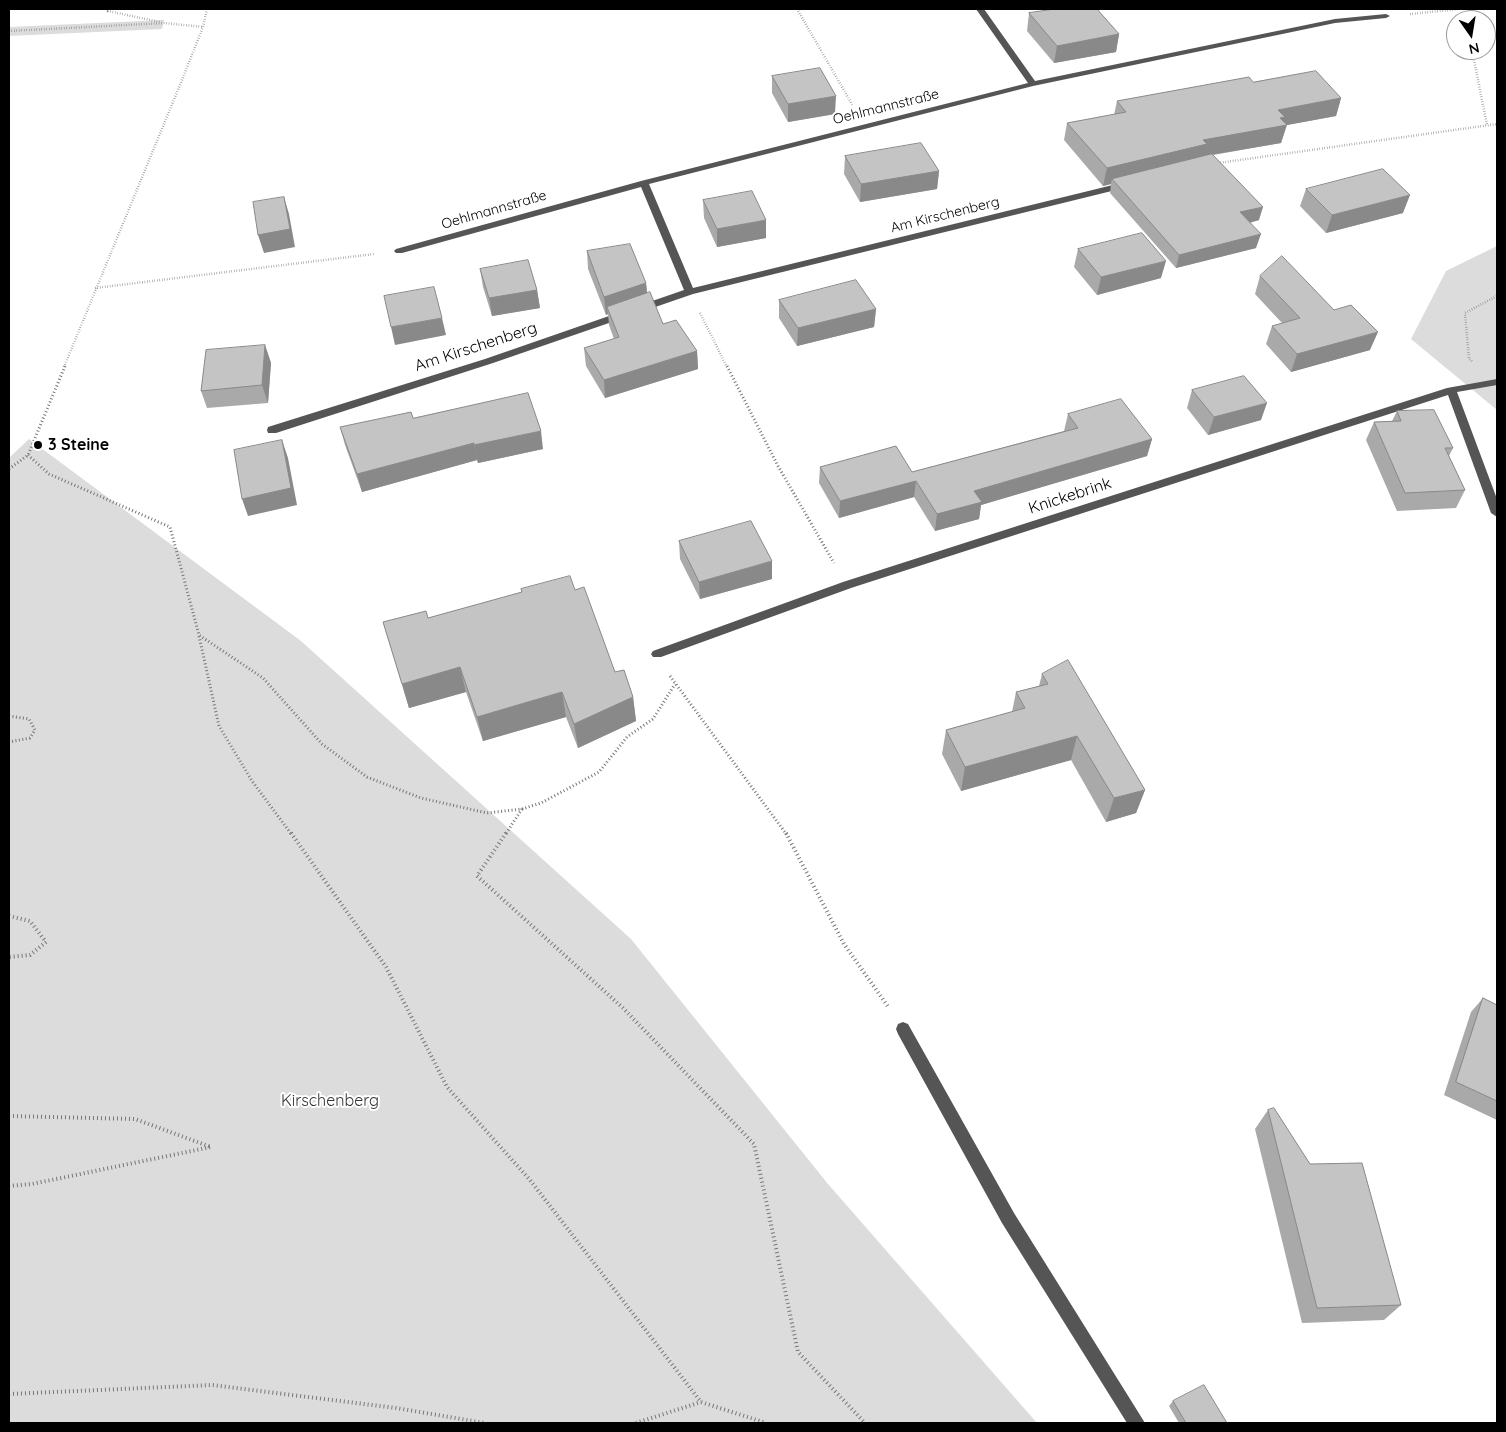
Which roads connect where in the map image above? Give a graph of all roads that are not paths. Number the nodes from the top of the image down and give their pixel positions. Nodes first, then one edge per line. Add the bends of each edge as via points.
1 (980, 9) edge
2 (1386, 16) road end
3 (1033, 84) junction
4 (644, 183) junction
5 (1131, 184) edge
6 (399, 251) road end
7 (690, 292) junction
8 (1497, 382) edge
9 (1451, 390) junction
10 (272, 430) dead end
11 (1497, 514) edge
12 (657, 654) road end
13 (903, 1029) road end
14 (1137, 1423) edge

1 - 3 street
2 - 3 street, Oehlmannstraße via 1335,21
3 - 4 street, Oehlmannstraße
4 - 6 street, Oehlmannstraße
4 - 7 street
5 - 7 street, Am Kirschenberg
7 - 10 street, Am Kirschenberg via 489,361
8 - 9 street, Knickebrink
9 - 11 street
9 - 12 street, Knickebrink via 847,585
13 - 14 street via 1008,1218

